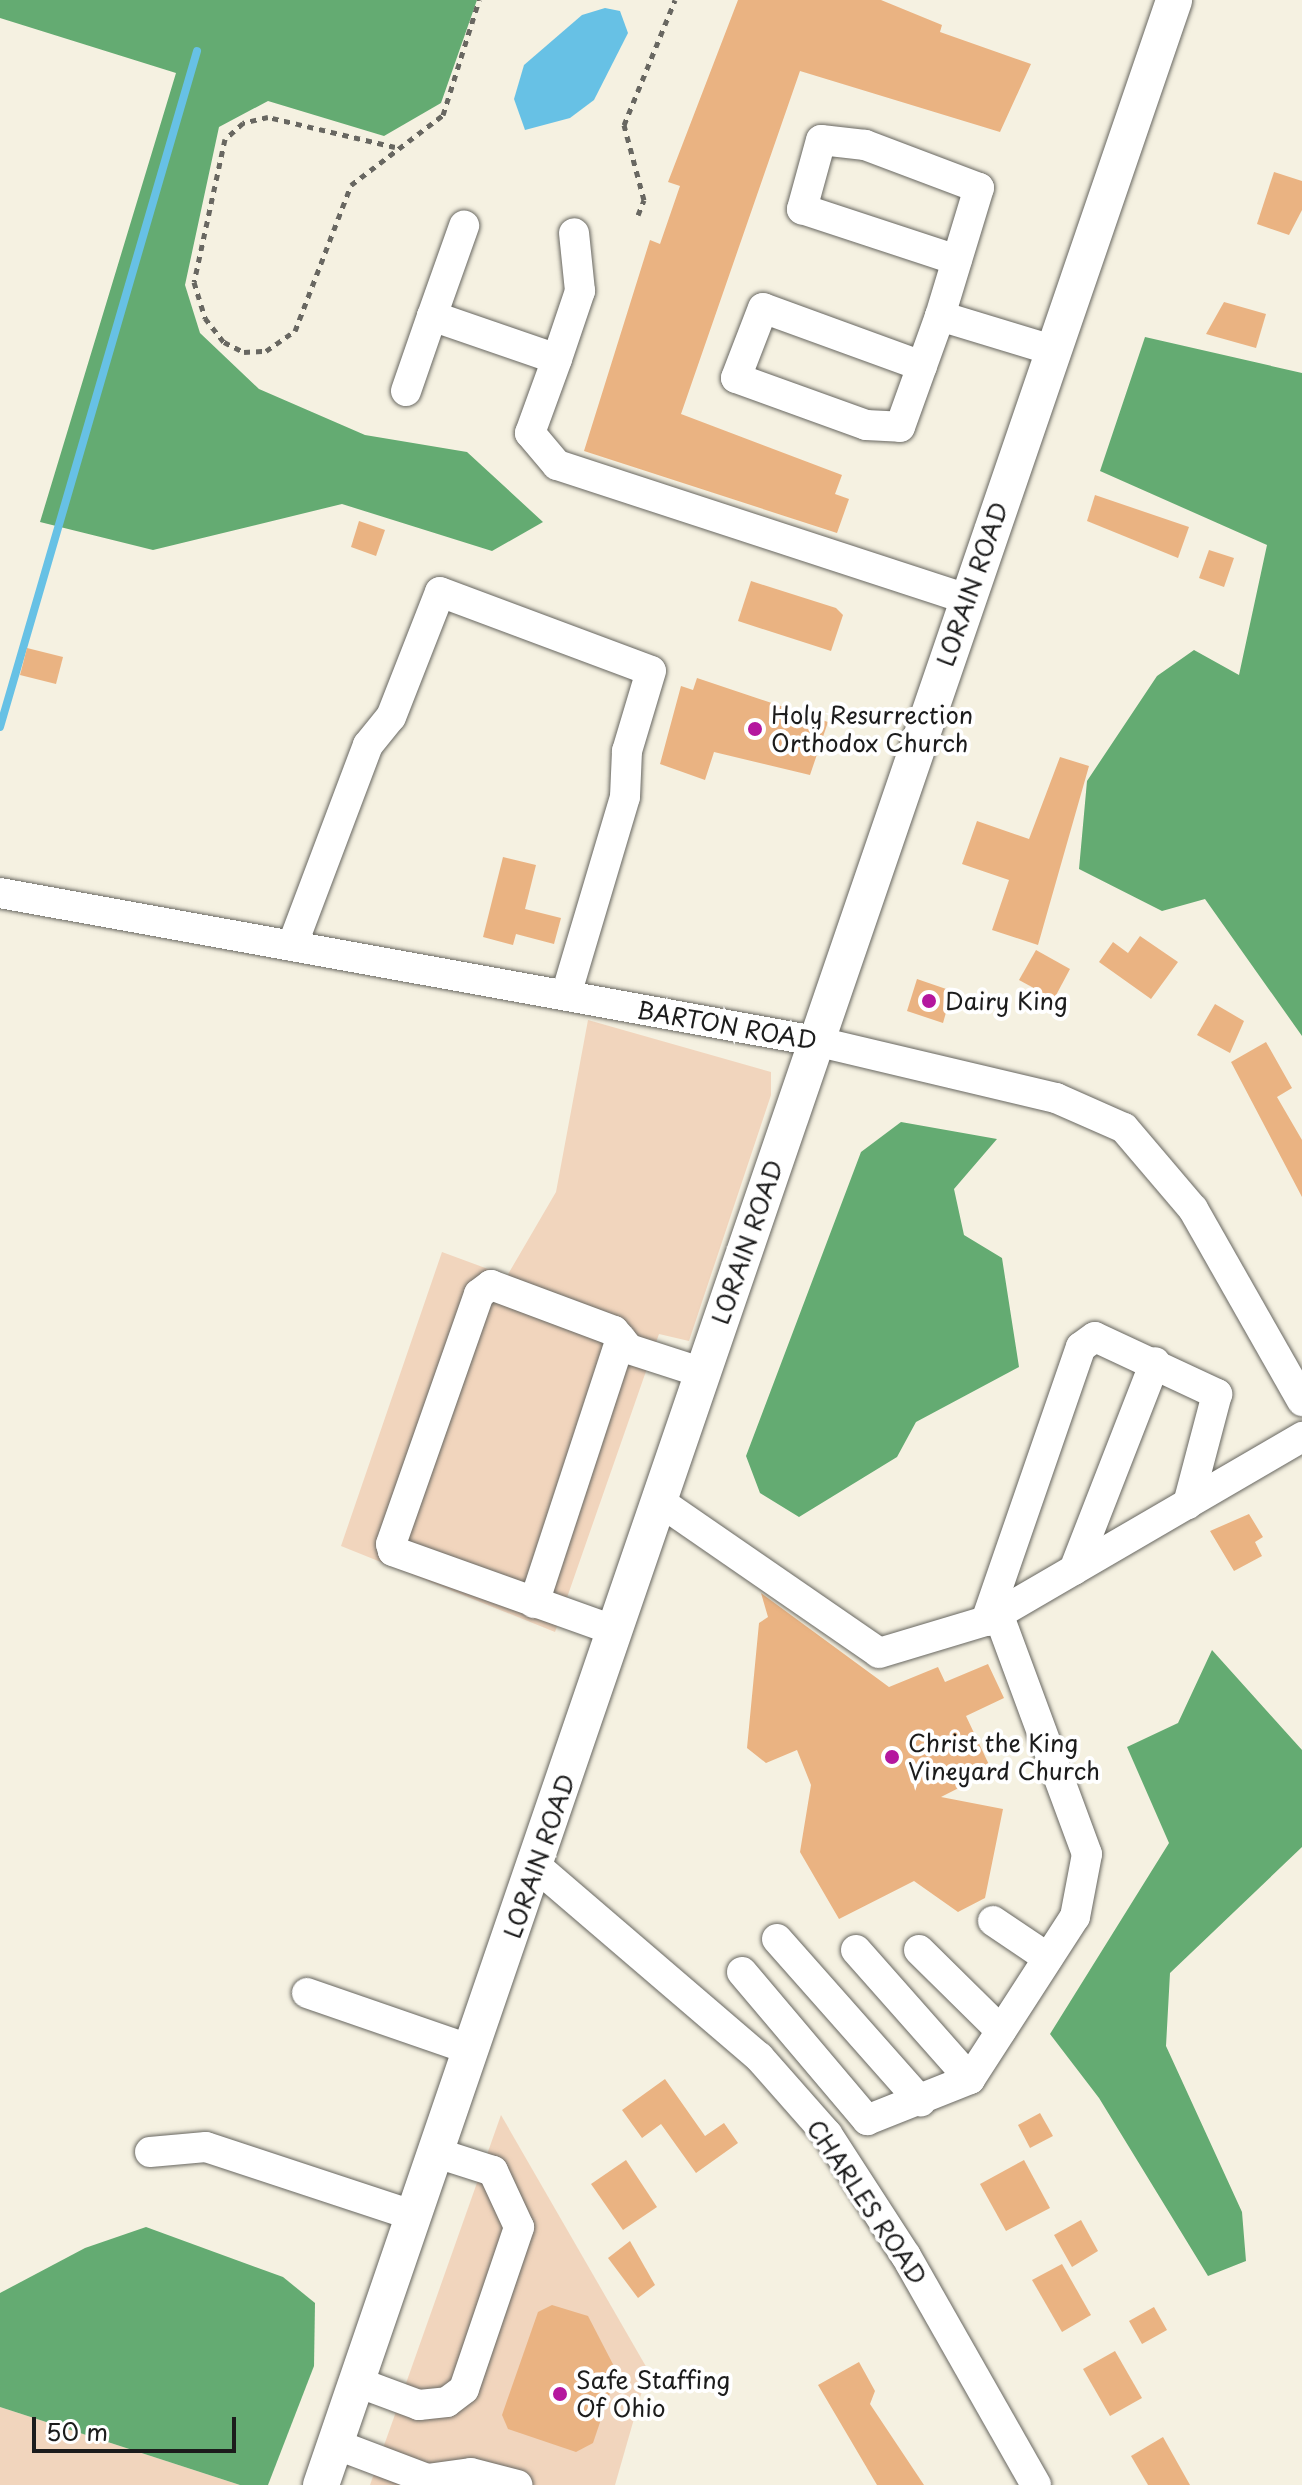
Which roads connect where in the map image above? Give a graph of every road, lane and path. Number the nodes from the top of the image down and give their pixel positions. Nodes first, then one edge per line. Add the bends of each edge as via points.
1 (479, 0) edge
2 (675, 0) edge
3 (1174, 0) edge
4 (395, 147) junction
5 (638, 215) dead end
6 (464, 226) dead end
7 (574, 233) dead end
8 (957, 260) junction
9 (432, 316) junction
10 (940, 316) junction
11 (1052, 350) junction
12 (557, 359) junction
13 (922, 366) junction
14 (406, 391) dead end
15 (966, 599) junction
16 (0, 893) edge
17 (292, 946) junction
18 (566, 995) junction
19 (815, 1041) junction
20 (621, 1339) junction
21 (1155, 1362) junction
22 (703, 1373) junction
23 (1302, 1401) edge
24 (1302, 1437) edge
25 (659, 1501) junction
26 (1188, 1504) junction
27 (1074, 1570) junction
28 (534, 1603) junction
29 (992, 1618) junction
30 (616, 1631) junction
31 (536, 1866) junction
32 (993, 1921) dead end
33 (777, 1939) dead end
34 (856, 1950) dead end
35 (919, 1950) dead end
36 (1048, 1958) junction
37 (742, 1972) dead end
38 (307, 1993) dead end
39 (787, 2025) junction
40 (1001, 2031) junction
41 (472, 2050) junction
42 (755, 2053) junction
43 (970, 2079) junction
44 (921, 2102) junction
45 (867, 2120) junction
46 (835, 2145) junction
47 (150, 2152) dead end
48 (437, 2153) junction
49 (415, 2216) junction
50 (357, 2382) junction
51 (335, 2444) junction
52 (321, 2485) edge
53 (517, 2485) edge
54 (1036, 2485) edge

1 - 4 path via 443,115
2 - 5 path via 624,125 644,200
3 - 11 main road, LORAIN ROAD
4 - 4 path via 360,173 345,195 289,338 253,353 224,342 205,318 194,282 225,139 251,119 268,117
6 - 9 street
7 - 12 street via 580,291
8 - 8 street via 802,209 821,140 865,145 979,188
8 - 10 street
9 - 12 street
9 - 14 street
10 - 11 street
10 - 13 street
11 - 15 main road, LORAIN ROAD
12 - 15 street via 530,433 557,465
13 - 13 street via 900,427 866,425 736,378 763,308
15 - 19 main road, LORAIN ROAD
16 - 17 street, BARTON ROAD
17 - 18 street, BARTON ROAD
17 - 18 street via 368,745 391,717 440,592 651,671 627,751 625,797
18 - 19 street, BARTON ROAD
19 - 22 main road, LORAIN ROAD
19 - 23 street, BARTON ROAD via 980,1074 1124,1128 1193,1209
20 - 22 street via 629,1349
20 - 28 street
20 - 28 street via 491,1285 479,1294 391,1544 393,1551
21 - 26 street via 1217,1394
21 - 27 street
21 - 29 street via 1095,1337 1081,1347
22 - 25 main road, LORAIN ROAD
24 - 26 street
25 - 29 street via 879,1653
25 - 30 main road, LORAIN ROAD
26 - 27 street
27 - 29 street
28 - 30 street
29 - 36 street via 1087,1854 1075,1917
30 - 31 main road, LORAIN ROAD
31 - 41 main road, LORAIN ROAD
31 - 42 street, CHARLES ROAD
32 - 36 street
33 - 44 street
34 - 43 street
35 - 40 street
36 - 40 street
37 - 39 street
38 - 41 street
39 - 42 street
39 - 45 street
40 - 43 street
41 - 48 main road, LORAIN ROAD
42 - 46 street, CHARLES ROAD
43 - 44 street
44 - 45 street
45 - 46 street
46 - 54 street, CHARLES ROAD
47 - 49 street via 206,2147
48 - 49 main road, LORAIN ROAD
48 - 50 street via 493,2171 519,2227 464,2389 447,2402 419,2405
49 - 50 main road, LORAIN ROAD
50 - 51 main road, LORAIN ROAD
51 - 52 main road, LORAIN ROAD
51 - 53 street via 427,2479 471,2473

